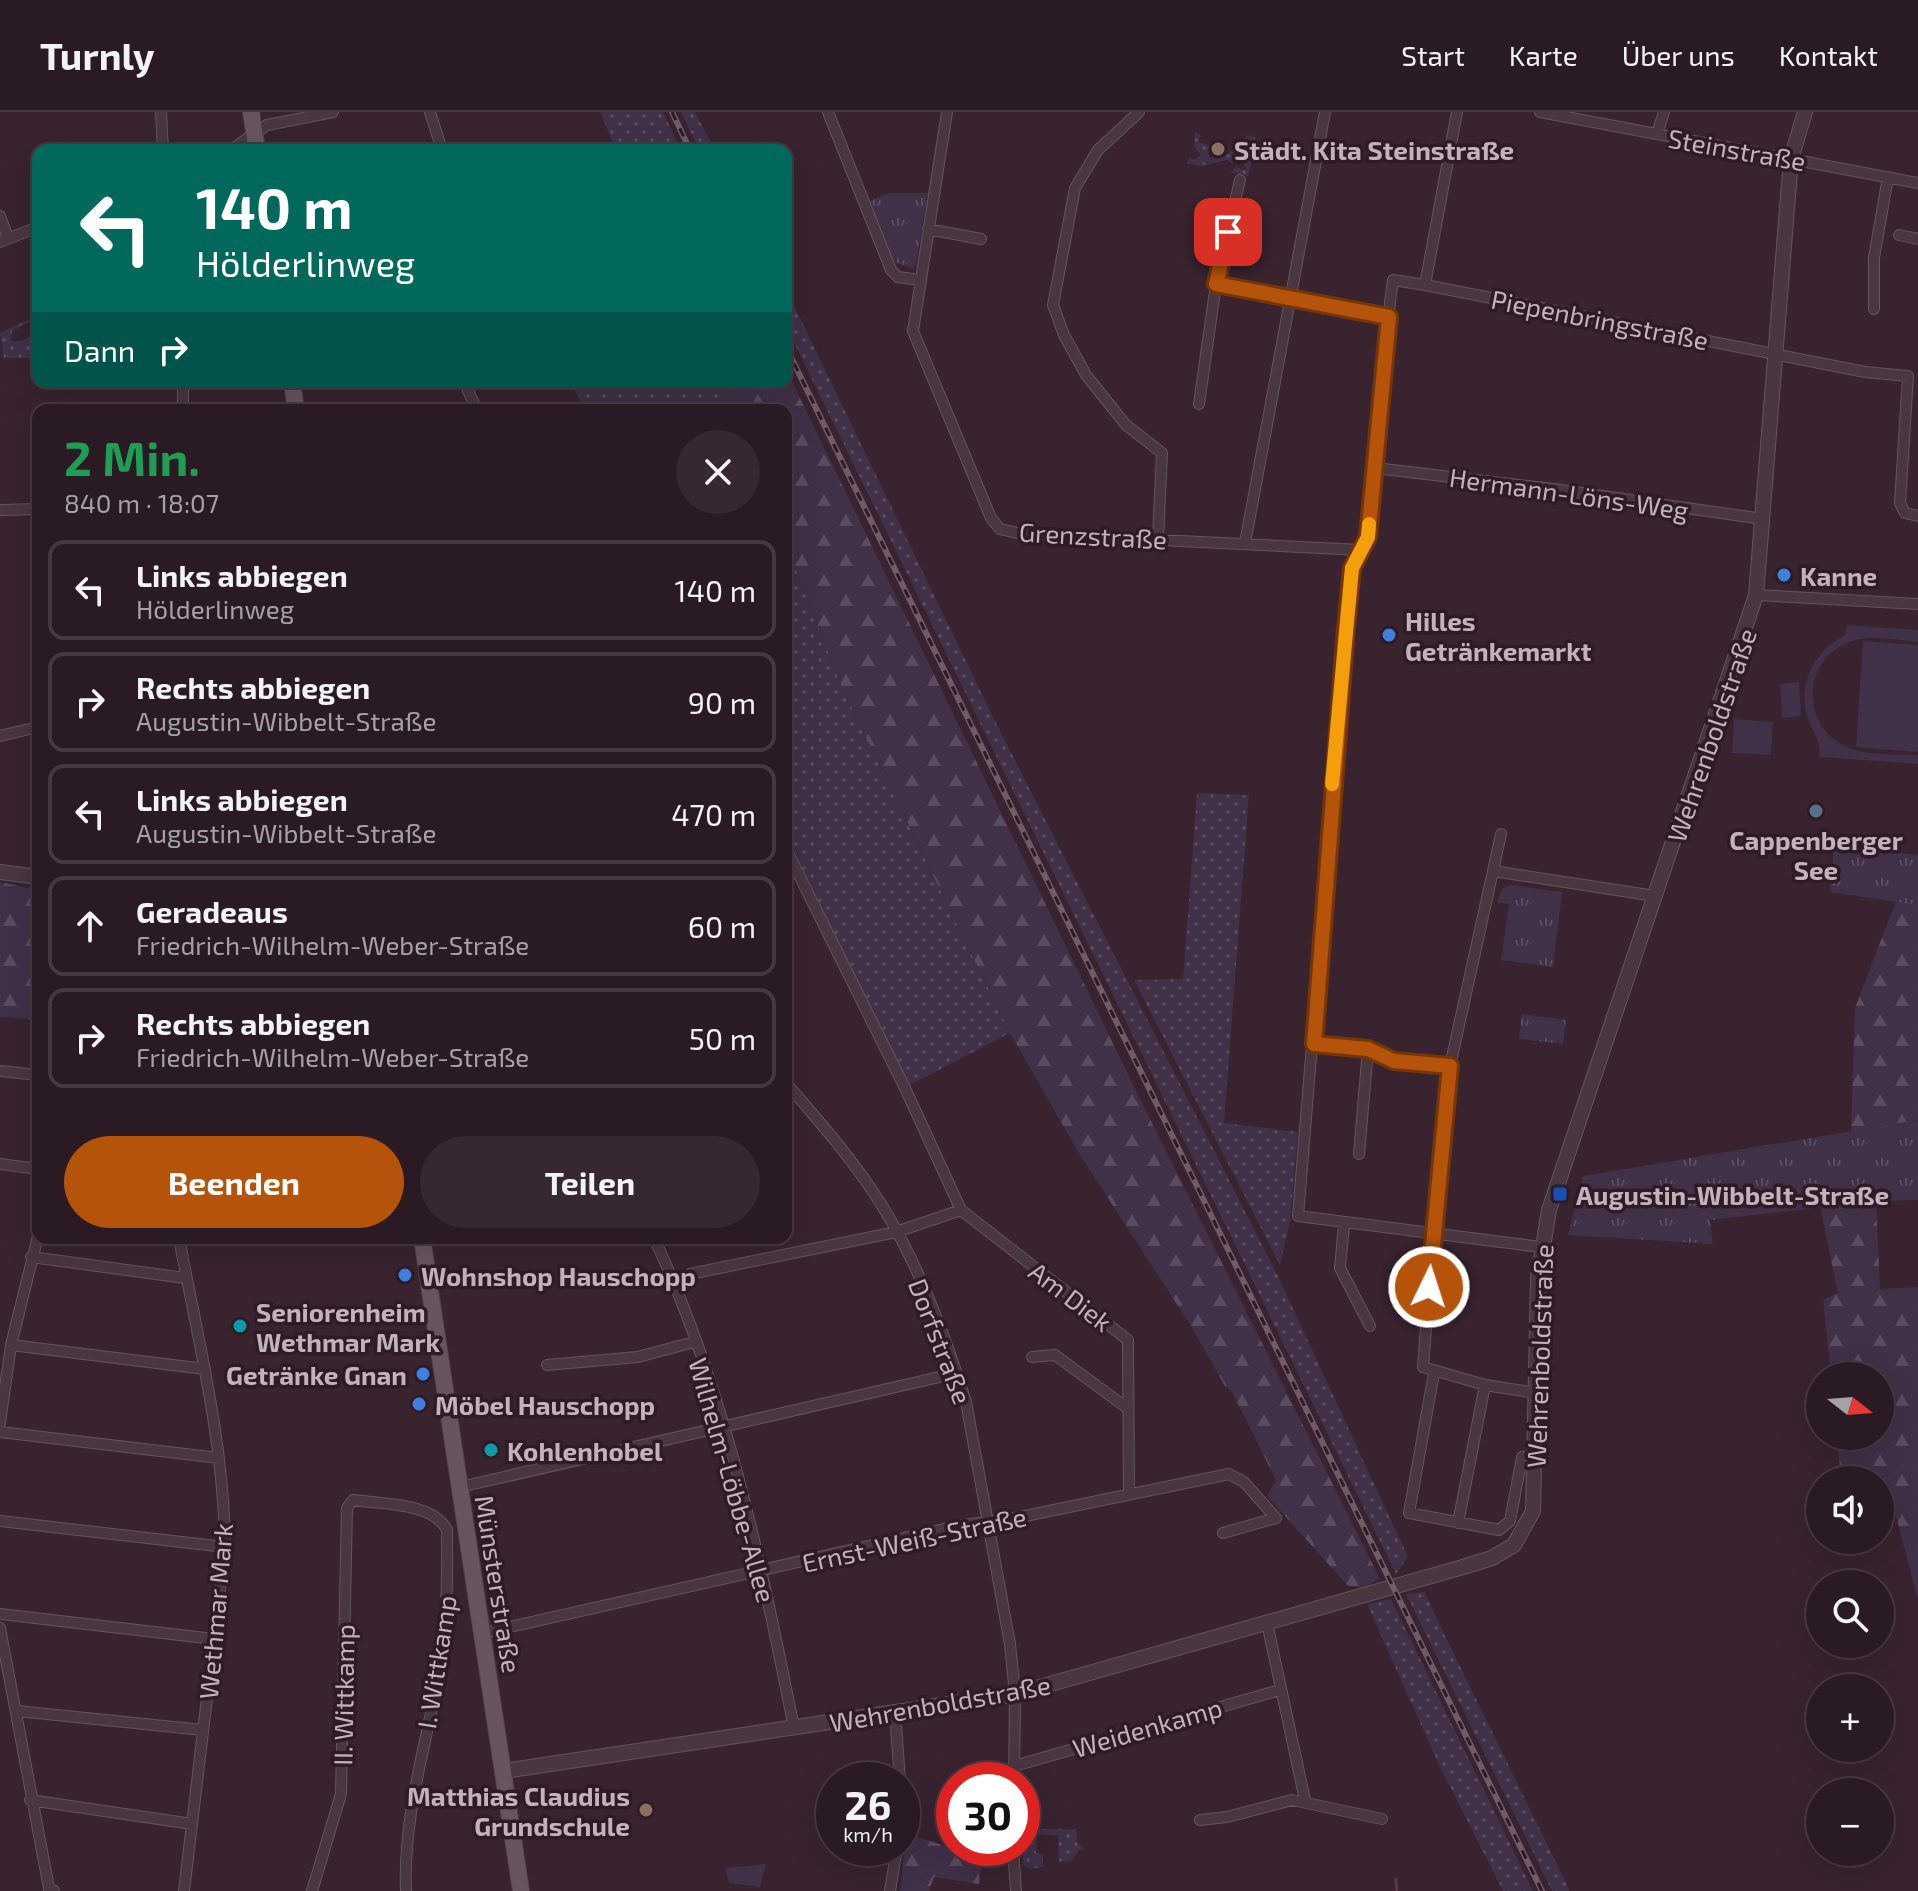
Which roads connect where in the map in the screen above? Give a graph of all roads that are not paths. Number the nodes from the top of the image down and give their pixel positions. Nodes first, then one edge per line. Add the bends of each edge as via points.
1 (161, 112) edge
2 (251, 112) edge
3 (333, 112) edge
4 (430, 112) edge
5 (828, 112) edge
6 (947, 112) edge
7 (1139, 112) edge
8 (1325, 112) edge
9 (1457, 112) edge
10 (1540, 112) edge
11 (1664, 112) edge
12 (1805, 112) edge
13 (1657, 134) junction
14 (256, 142) edge
15 (163, 144) edge
16 (440, 144) edge
17 (1791, 159) junction
18 (1888, 177) junction
19 (1240, 180) dead end
20 (1918, 183) edge
21 (0, 216) edge
22 (32, 229) edge
23 (928, 229) junction
24 (1899, 235) dead end
25 (981, 239) dead end
26 (1918, 239) edge
27 (4, 240) edge
28 (920, 280) junction
29 (1216, 284) junction
30 (1425, 285) junction
31 (1290, 299) junction
32 (1874, 309) dead end
33 (1389, 317) junction
34 (1776, 353) junction
35 (1199, 404) dead end
36 (1903, 449) junction
37 (1918, 451) edge
38 (1375, 468) junction
39 (32, 509) edge
40 (0, 510) edge
41 (1918, 516) edge
42 (1763, 519) junction
43 (1158, 538) junction
44 (1245, 543) junction
45 (1361, 550) junction
46 (1756, 595) junction
47 (1918, 604) edge
48 (32, 728) edge
49 (0, 736) edge
50 (1501, 834) dead end
51 (792, 861) edge
52 (1493, 871) junction
53 (0, 872) edge
54 (32, 876) edge
55 (1655, 896) junction
56 (1314, 1044) junction
57 (1368, 1049) junction
58 (1450, 1066) junction
59 (0, 1071) edge
60 (32, 1074) edge
61 (792, 1090) edge
62 (1359, 1154) dead end
63 (0, 1164) edge
64 (32, 1168) edge
65 (961, 1210) junction
66 (1344, 1224) junction
67 (896, 1232) junction
68 (1433, 1233) junction
69 (35, 1244) edge
70 (180, 1244) edge
71 (423, 1244) edge
72 (656, 1244) edge
73 (1541, 1247) junction
74 (31, 1257) junction
75 (690, 1274) dead end
76 (185, 1278) junction
77 (1370, 1326) dead end
78 (694, 1342) junction
79 (11, 1345) junction
80 (1032, 1357) dead end
81 (547, 1365) dead end
82 (205, 1369) junction
83 (957, 1373) junction
84 (1434, 1373) junction
85 (1485, 1385) junction
86 (1536, 1393) junction
87 (1127, 1408) junction
88 (0, 1423) edge
89 (722, 1426) junction
90 (0, 1432) edge
91 (1522, 1457) dead end
92 (219, 1458) junction
93 (460, 1487) junction
94 (1129, 1495) junction
95 (356, 1501) joint
96 (0, 1521) edge
97 (987, 1521) junction
98 (1458, 1523) junction
99 (1223, 1533) dead end
100 (225, 1547) junction
101 (761, 1571) junction
102 (0, 1614) edge
103 (1267, 1623) junction
104 (0, 1628) edge
105 (483, 1633) junction
106 (214, 1639) junction
107 (1280, 1690) junction
108 (1015, 1694) junction
109 (17, 1711) junction
110 (895, 1713) junction
111 (794, 1728) junction
112 (203, 1730) junction
113 (899, 1762) edge
114 (1014, 1762) edge
115 (1028, 1762) edge
116 (504, 1771) junction
117 (30, 1800) junction
118 (1305, 1800) junction
119 (1382, 1819) dead end
120 (1200, 1820) dead end
121 (192, 1824) junction
122 (894, 1866) edge
123 (1013, 1866) edge
124 (1013, 1889) edge
125 (54, 1891) edge
126 (184, 1891) edge
127 (312, 1891) edge
128 (406, 1891) edge
129 (521, 1891) edge
130 (890, 1891) edge

1 - 15 street
2 - 14 main road
3 - 14 street via 267,125
4 - 16 street
5 - 28 street via 891,270 898,277
6 - 23 street, Grenzstraße
7 - 43 street via 1098,150 1075,188 1053,305 1092,385 1126,425 1162,453
8 - 31 street
9 - 30 street
10 - 13 street, Steinstraße
11 - 13 street
12 - 17 street, Wehrenboldstraße
13 - 17 street, Steinstraße
17 - 18 street, Steinstraße
17 - 34 street, Wehrenboldstraße
18 - 20 street, Steinstraße
18 - 32 street via 1874,258
19 - 29 street
21 - 27 street
22 - 27 street
23 - 25 street
23 - 28 street, Grenzstraße
24 - 26 street
28 - 43 street, Grenzstraße via 915,341 1000,529
29 - 31 street
29 - 35 street
30 - 33 street via 1393,280
30 - 34 street, Piepenbringstraße
31 - 33 street
31 - 44 street
33 - 38 street
34 - 36 street, Piepenbringstraße via 1908,376
34 - 42 street, Wehrenboldstraße
36 - 37 street
36 - 41 street via 1900,503 1905,513
38 - 42 street, Hermann-Löns-Weg
38 - 45 street via 1368,537
39 - 40 street
42 - 46 street, Wehrenboldstraße
43 - 44 street, Grenzstraße
44 - 45 street, Grenzstraße
45 - 56 street via 1352,568 1342,665
46 - 47 street
46 - 55 street, Wehrenboldstraße
48 - 49 street
50 - 52 street
51 - 65 street
52 - 55 street
52 - 58 street
53 - 54 street
55 - 73 street, Wehrenboldstraße via 1559,1177
56 - 57 street
56 - 66 street via 1298,1216
57 - 58 street via 1394,1061
57 - 62 street
58 - 68 street
59 - 60 street
61 - 67 street, Dorfstraße via 857,1170
63 - 64 street
65 - 67 street
65 - 87 street, Am Diek via 1128,1340
66 - 68 street
66 - 77 street via 1340,1268
67 - 75 street
67 - 83 street, Dorfstraße
68 - 73 street
68 - 84 street via 1423,1367
69 - 74 street
70 - 76 street, Wethmar Mark
71 - 93 main road, Münsterstraße
72 - 78 street, Wilhelm-Löbbe-Allee
73 - 86 street, Wehrenboldstraße
74 - 76 street
74 - 79 street
76 - 82 street, Wethmar Mark
78 - 81 street via 638,1357
78 - 89 street, Wilhelm-Löbbe-Allee
79 - 82 street
79 - 88 street
80 - 87 street via 1055,1355
82 - 92 street, Wethmar Mark
83 - 89 street
83 - 97 street, Dorfstraße
84 - 85 street
84 - 98 street via 1409,1513
85 - 86 street
85 - 98 street
86 - 103 street, Wehrenboldstraße via 1533,1511 1514,1545 1492,1558
87 - 94 street, Am Diek
89 - 93 street
89 - 101 street, Wilhelm-Löbbe-Allee
90 - 92 street
91 - 98 street via 1510,1521 1499,1530
92 - 100 street, Wethmar Mark
93 - 105 main road, Münsterstraße
94 - 97 street, Ernst-Weiß-Straße
94 - 99 street, Ernst-Weiß-Straße via 1229,1474 1244,1482 1276,1518
95 - 127 street, II. Wittkamp via 347,1508 341,1794
95 - 128 street, I. Wittkamp via 423,1511 447,1530 446,1627 412,1794 404,1847
96 - 100 street
97 - 101 street, Ernst-Weiß-Straße
97 - 108 street, Dorfstraße
100 - 106 street, Wethmar Mark
101 - 105 street, Ernst-Weiß-Straße
101 - 111 street, Wilhelm-Löbbe-Allee
102 - 106 street
103 - 107 street
103 - 108 street, Wehrenboldstraße
104 - 109 street
105 - 116 main road, Münsterstraße
106 - 112 street, Wethmar Mark
107 - 115 street, Weidenkamp
107 - 118 street
108 - 110 street, Wehrenboldstraße
108 - 114 street, Dorfstraße
109 - 112 street
109 - 117 street
110 - 111 street, Wehrenboldstraße
110 - 113 street
111 - 116 street, Wehrenboldstraße
112 - 121 street, Wethmar Mark
116 - 129 main road, Münsterstraße
117 - 121 street
117 - 125 street via 49,1888
118 - 119 street
118 - 120 street
121 - 126 street, Wethmar Mark
122 - 130 street
123 - 124 street

